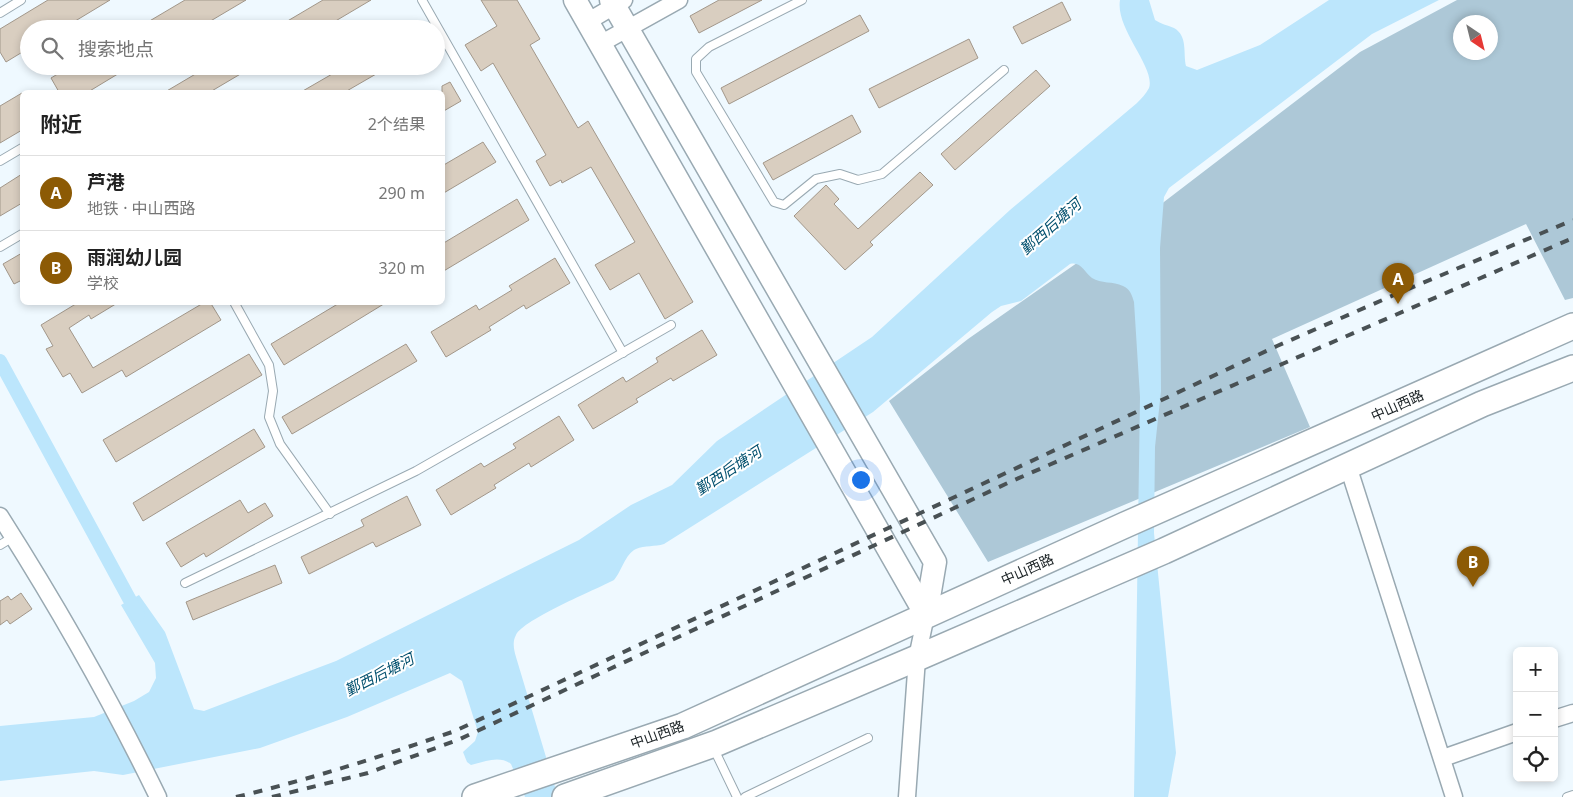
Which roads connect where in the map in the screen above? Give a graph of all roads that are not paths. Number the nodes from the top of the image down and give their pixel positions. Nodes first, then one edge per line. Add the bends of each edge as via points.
1 (21, 0) edge
2 (422, 0) edge
3 (575, 0) edge
4 (679, 0) edge
5 (802, 0) edge
6 (616, 2) edge
7 (0, 13) edge
8 (433, 20) edge
9 (587, 22) junction
10 (628, 28) junction
11 (445, 40) edge
12 (600, 44) junction
13 (1004, 70) dead end
14 (20, 149) edge
15 (0, 161) edge
16 (20, 235) edge
17 (0, 247) edge
18 (236, 305) edge
19 (671, 325) dead end
20 (1573, 326) edge
21 (623, 353) junction
22 (1573, 368) edge
23 (1348, 466) junction
24 (330, 514) junction
25 (0, 516) edge
26 (7, 541) edge
27 (185, 583) dead end
28 (926, 615) junction
29 (917, 658) junction
30 (1573, 713) edge
31 (1558, 719) edge
32 (1513, 733) edge
33 (868, 738) dead end
34 (712, 745) junction
35 (1443, 758) junction
36 (1573, 795) edge
37 (158, 797) edge
38 (475, 797) edge
39 (565, 797) edge
40 (737, 797) edge
41 (745, 797) edge
42 (907, 797) edge
43 (1454, 797) edge
44 (1567, 797) edge

1 - 7 lane
2 - 8 lane
3 - 9 street
4 - 10 street
5 - 13 lane via 709,47 696,60 696,72 774,202 784,205 816,179 840,174 858,180 882,174
6 - 9 street
6 - 10 street
9 - 12 street
10 - 12 street
10 - 28 street via 935,562
11 - 21 lane
12 - 28 street
14 - 15 lane
16 - 17 lane
18 - 24 lane via 269,365 273,391 268,417 280,444
19 - 21 lane
20 - 28 main road, 中山西路
21 - 24 lane via 416,472
22 - 23 main road, 中山西路 via 1482,404
23 - 29 main road, 中山西路 via 1164,551
23 - 35 street
24 - 27 lane
25 - 26 street
26 - 37 street via 49,593
28 - 29 street
28 - 38 main road, 中山西路 via 683,726
29 - 34 main road, 中山西路
29 - 42 street
30 - 31 street
32 - 35 street
33 - 41 lane
34 - 39 main road, 中山西路
34 - 40 lane
35 - 43 street
36 - 44 lane

